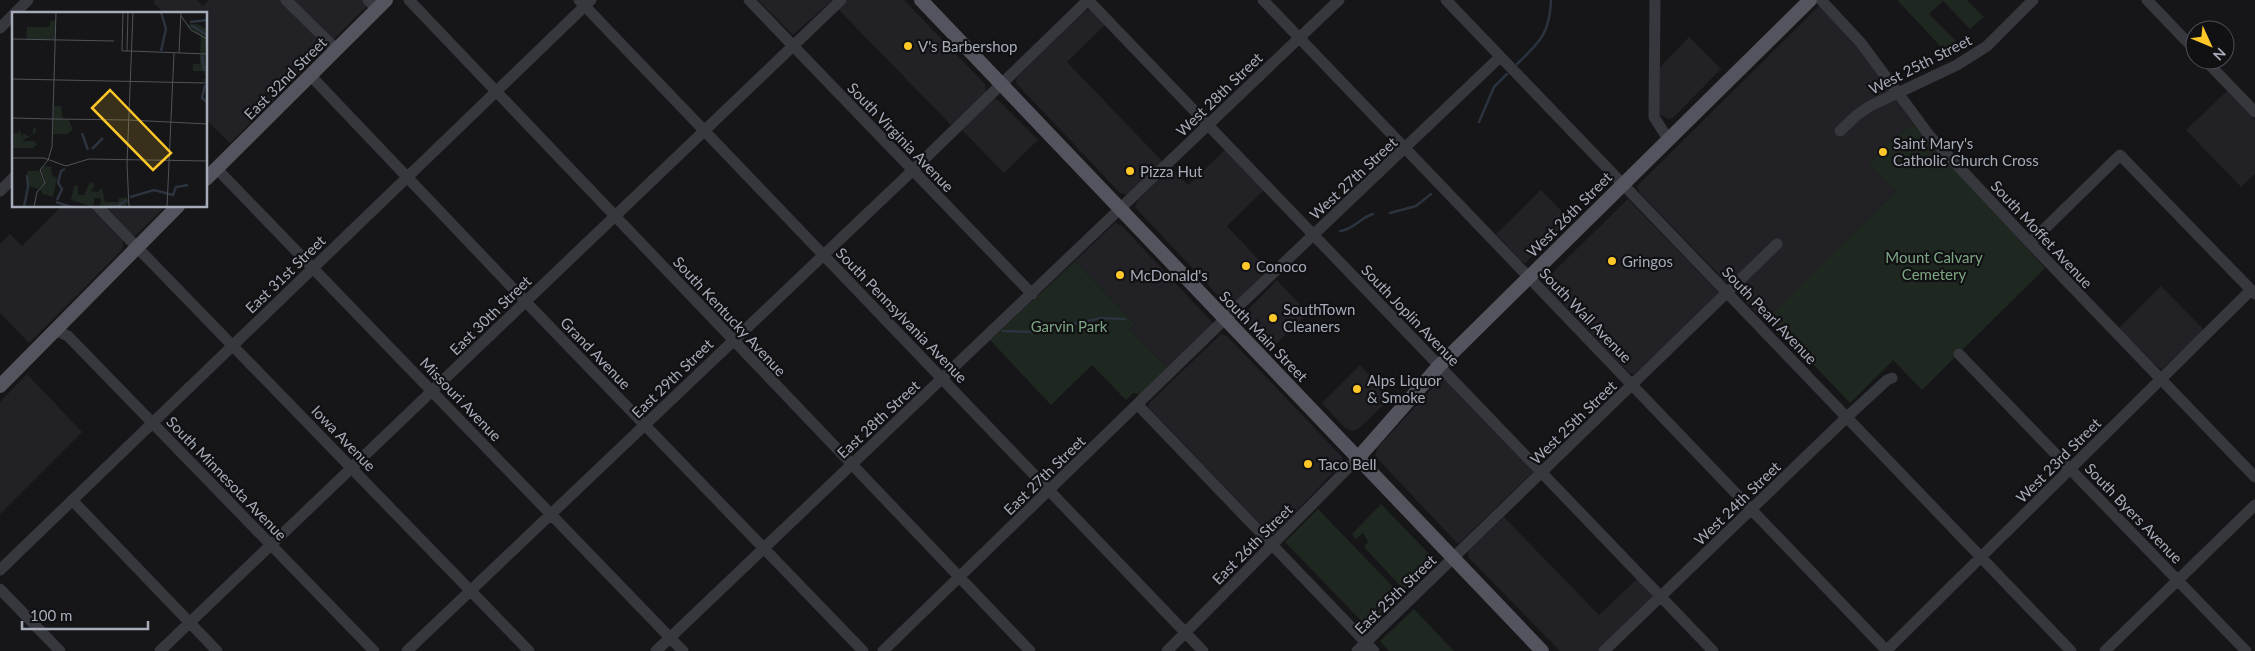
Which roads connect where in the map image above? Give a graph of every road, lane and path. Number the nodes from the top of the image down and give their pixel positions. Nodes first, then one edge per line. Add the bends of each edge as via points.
1 (28, 0) edge
2 (286, 0) edge
3 (409, 0) edge
4 (749, 0) edge
5 (841, 0) edge
6 (921, 0) edge
7 (1088, 0) edge
8 (1263, 0) edge
9 (1339, 0) edge
10 (1446, 0) edge
11 (1655, 0) edge
12 (1810, 0) edge
13 (1821, 0) edge
14 (2033, 0) edge
15 (2147, 0) edge
16 (585, 2) edge
17 (377, 3) edge
18 (16, 12) edge
19 (12, 16) edge
20 (0, 28) edge
21 (1299, 38) junction
22 (2185, 40) edge
23 (793, 46) junction
24 (336, 49) junction
25 (1500, 56) junction
26 (2214, 70) edge
27 (310, 75) junction
28 (1001, 84) junction
29 (495, 92) junction
30 (1898, 93) junction
31 (2255, 112) edge
32 (1208, 125) junction
33 (704, 131) junction
34 (1840, 131) dead end
35 (1668, 139) junction
36 (1405, 149) junction
37 (217, 168) junction
38 (912, 170) junction
39 (208, 177) edge
40 (407, 177) junction
41 (12, 179) edge
42 (1622, 183) junction
43 (0, 191) edge
44 (99, 208) edge
45 (176, 208) edge
46 (1120, 210) junction
47 (615, 215) junction
48 (1314, 235) junction
49 (2030, 243) junction
50 (1777, 244) dead end
51 (138, 247) junction
52 (823, 255) junction
53 (313, 268) junction
54 (1528, 277) junction
55 (1728, 292) junction
56 (2253, 292) edge
57 (1032, 294) junction
58 (525, 302) junction
59 (1225, 319) junction
60 (56, 330) junction
61 (733, 341) junction
62 (233, 345) junction
63 (1959, 354) dead end
64 (1439, 366) junction
65 (1892, 378) dead end
66 (942, 379) junction
67 (2161, 379) junction
68 (1632, 385) junction
69 (0, 386) edge
70 (432, 391) junction
71 (1138, 405) junction
72 (1847, 417) junction
73 (152, 423) junction
74 (644, 425) junction
75 (1358, 458) junction
76 (852, 465) junction
77 (352, 468) junction
78 (2070, 469) junction
79 (1541, 473) junction
80 (2255, 476) edge
81 (1050, 491) junction
82 (72, 500) junction
83 (2255, 506) edge
84 (1752, 510) junction
85 (551, 514) junction
86 (271, 545) junction
87 (1272, 546) junction
88 (763, 549) junction
89 (1981, 557) junction
90 (1454, 558) junction
91 (0, 570) edge
92 (960, 577) junction
93 (2177, 580) junction
94 (0, 589) edge
95 (471, 591) junction
96 (1661, 597) junction
97 (190, 622) junction
98 (1185, 632) junction
99 (670, 637) junction
100 (1370, 647) edge
101 (60, 651) edge
102 (160, 651) edge
103 (218, 651) edge
104 (374, 651) edge
105 (407, 651) edge
106 (529, 651) edge
107 (656, 651) edge
108 (683, 651) edge
109 (863, 651) edge
110 (883, 651) edge
111 (1030, 651) edge
112 (1167, 651) edge
113 (1203, 651) edge
114 (1357, 651) edge
115 (1542, 651) edge
116 (1604, 651) edge
117 (1712, 651) edge
118 (1887, 651) edge
119 (2071, 651) edge
120 (2105, 651) edge
121 (2246, 651) edge

1 - 18 street
2 - 24 street
3 - 29 street, South Kentucky Avenue
4 - 23 street, South Virginia Avenue
5 - 23 street, East 30th Street
6 - 28 main road, South Main Street
7 - 28 street, East 29th Street
7 - 32 street, South Joplin Avenue
8 - 21 street, South Wall Avenue
9 - 21 street, West 28th Street
10 - 25 street, South Pearl Avenue
11 - 35 street via 1654,117
12 - 35 main road, West 26th Street
13 - 30 street, South Moffet Avenue via 1861,43
14 - 30 street, West 25th Street via 1987,46 1957,65
15 - 22 street
16 - 29 street, East 31st Street
16 - 33 street, South Pennsylvania Avenue
17 - 24 main road, East 32nd Street
19 - 20 street
21 - 32 street, West 28th Street
21 - 36 street, South Wall Avenue
23 - 33 street, East 30th Street
23 - 38 street, South Virginia Avenue
24 - 27 main road, East 32nd Street
25 - 36 street, West 27th Street
25 - 42 street, South Pearl Avenue
26 - 31 street
27 - 37 main road, East 32nd Street
27 - 40 street, Grand Avenue
28 - 38 street, East 29th Street
28 - 46 main road, South Main Street
29 - 40 street, East 31st Street
29 - 47 street, South Kentucky Avenue
30 - 34 street, West 25th Street via 1863,111
30 - 49 street, South Moffet Avenue via 1929,135
32 - 46 street, West 28th Street
32 - 48 street, South Joplin Avenue
33 - 47 street, East 30th Street
33 - 52 street, South Pennsylvania Avenue
35 - 42 main road, West 26th Street
36 - 48 street, West 27th Street
36 - 54 street, South Wall Avenue
37 - 39 main road, East 32nd Street
37 - 53 street, Missouri Avenue
38 - 52 street, East 29th Street
38 - 57 street, South Virginia Avenue
40 - 53 street, East 31st Street
40 - 58 street, Grand Avenue
41 - 43 street
42 - 54 main road, West 26th Street
42 - 55 street, South Pearl Avenue
44 - 51 street, Iowa Avenue
45 - 51 main road
46 - 57 street, East 28th Street
46 - 59 main road, South Main Street
47 - 58 street, East 30th Street
47 - 61 street, South Kentucky Avenue
48 - 59 street, West 27th Street
48 - 64 street, South Joplin Avenue
49 - 56 street via 2120,155
49 - 67 street, South Moffet Avenue
50 - 55 street, West 25th Street
51 - 60 main road
51 - 62 street, Iowa Avenue
52 - 61 street, East 29th Street
52 - 66 street, South Pennsylvania Avenue
53 - 62 street, East 31st Street
53 - 70 street, Missouri Avenue
54 - 64 main road, West 26th Street
54 - 68 street, South Wall Avenue
55 - 68 street, West 25th Street
55 - 72 street, South Pearl Avenue
56 - 67 street, West 23rd Street
57 - 66 street, East 28th Street
58 - 70 street, East 30th Street
58 - 74 street, Grand Avenue
59 - 71 street, East 27th Street
59 - 75 main road, South Main Street
60 - 69 main road
60 - 73 street, South Minnesota Avenue via 68,336
61 - 74 street, East 29th Street
61 - 76 street, South Kentucky Avenue
62 - 73 street, East 31st Street
62 - 77 street, Iowa Avenue
63 - 78 street, South Byers Avenue
64 - 75 main road, West 26th Street
64 - 79 street, South Joplin Avenue
65 - 72 street, West 24th Street
66 - 76 street, East 28th Street
66 - 81 street, South Pennsylvania Avenue
67 - 78 street, West 23rd Street
67 - 80 street, South Moffet Avenue
68 - 79 street, West 25th Street
68 - 84 street, South Wall Avenue
70 - 77 street, East 30th Street
70 - 85 street, Missouri Avenue
71 - 81 street, East 27th Street
71 - 87 street
72 - 84 street, West 24th Street
72 - 89 street, South Pearl Avenue
73 - 82 street, East 31st Street
73 - 86 street, South Minnesota Avenue
74 - 85 street, East 29th Street
74 - 88 street, Grand Avenue
75 - 87 street, East 26th Street
75 - 90 main road, South Main Street
76 - 88 street, East 28th Street
76 - 92 street, South Kentucky Avenue
77 - 86 street, East 30th Street
77 - 95 street, Iowa Avenue
78 - 89 street, West 23rd Street
78 - 93 street, South Byers Avenue
79 - 90 street, West 25th Street
79 - 96 street, South Joplin Avenue
81 - 92 street, East 27th Street
81 - 98 street, South Pennsylvania Avenue
82 - 91 street, East 31st Street
82 - 97 street
83 - 93 street
84 - 96 street, West 24th Street
84 - 118 street, South Wall Avenue
85 - 95 street, East 29th Street
85 - 99 street, Missouri Avenue
86 - 97 street, East 30th Street
86 - 104 street, South Minnesota Avenue
87 - 98 street, East 26th Street
87 - 100 street
88 - 99 street, East 28th Street
88 - 109 street, Grand Avenue
89 - 118 street, West 23rd Street
89 - 119 street, South Pearl Avenue
90 - 100 street, East 25th Street
90 - 115 main road, South Main Street
92 - 110 street, East 27th Street
92 - 111 street, South Kentucky Avenue
93 - 120 street
93 - 121 street, South Byers Avenue
94 - 101 street
95 - 105 street, East 29th Street
95 - 106 street, Iowa Avenue
96 - 116 street, West 24th Street
96 - 117 street, South Joplin Avenue
97 - 102 street, East 30th Street
97 - 103 street
98 - 112 street, East 26th Street
98 - 113 street, South Pennsylvania Avenue
99 - 107 street, East 28th Street
99 - 108 street, Missouri Avenue
100 - 114 street, East 25th Street

